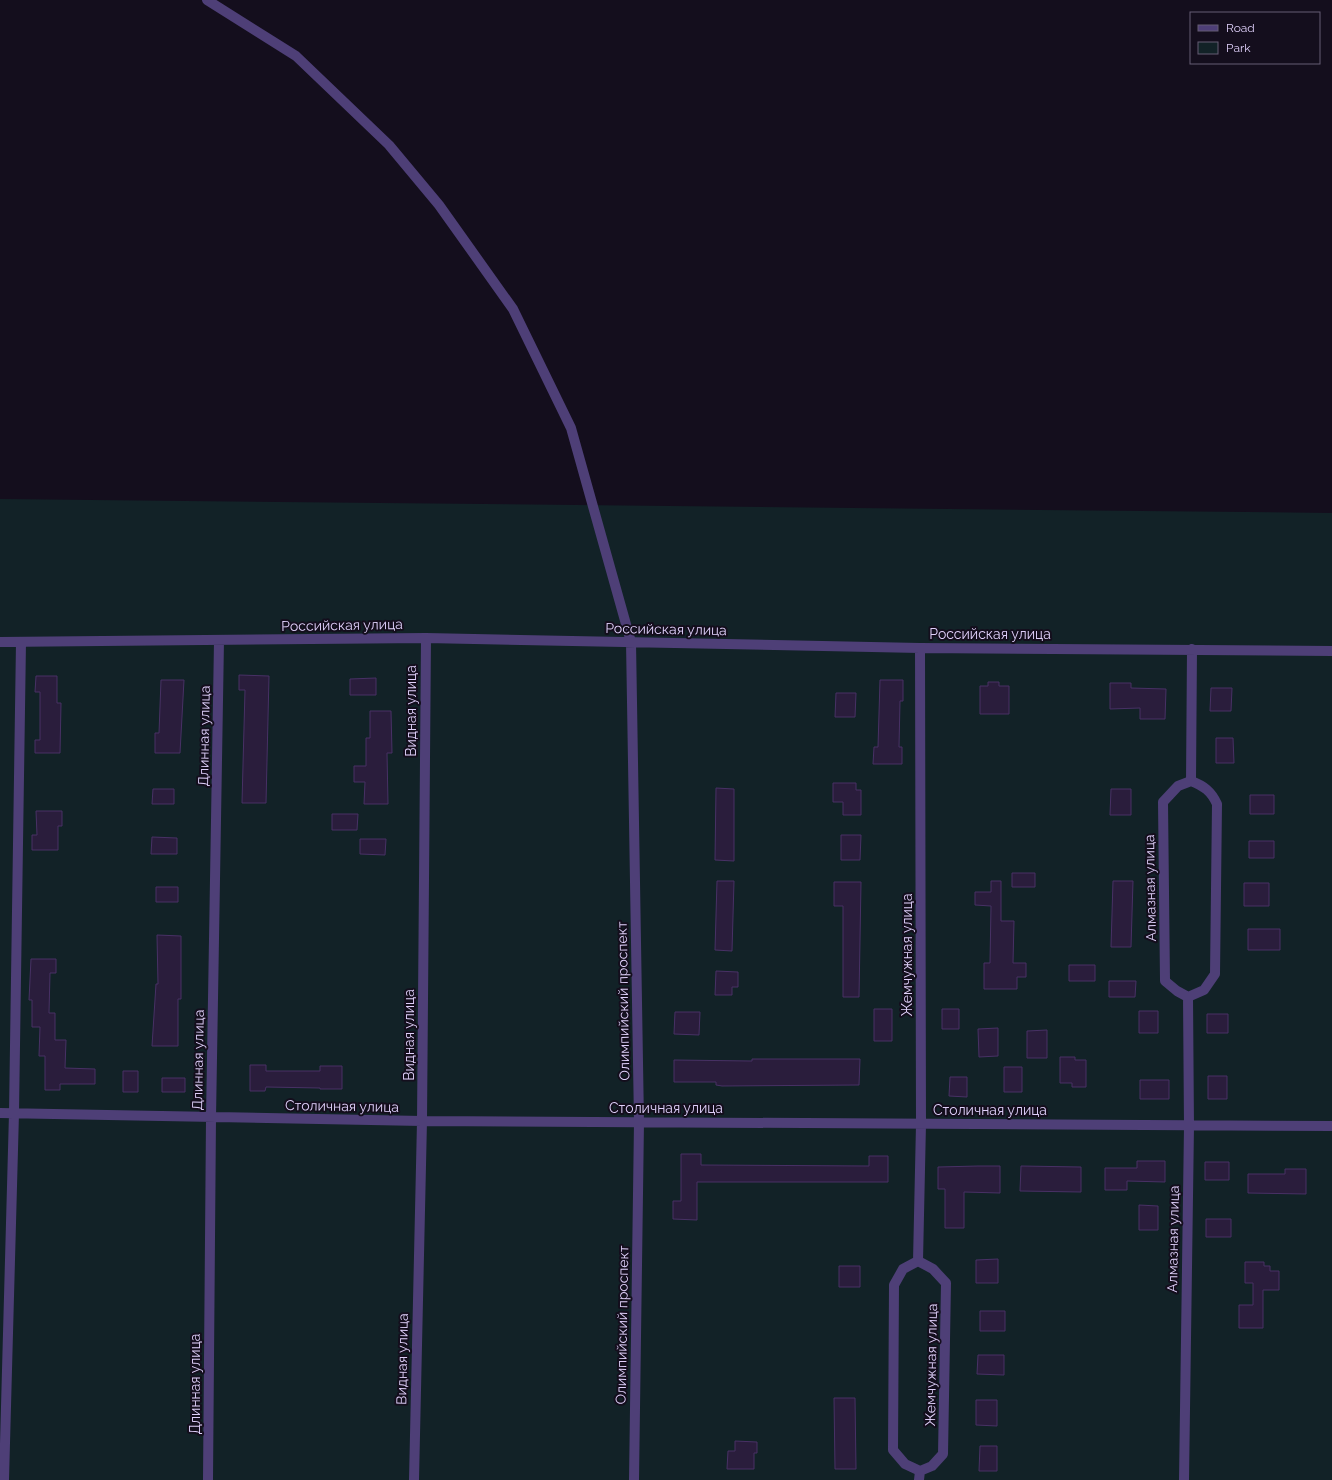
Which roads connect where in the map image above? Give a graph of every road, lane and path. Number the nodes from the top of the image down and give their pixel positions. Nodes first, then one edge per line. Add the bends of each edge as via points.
1 (206, 0) edge
2 (426, 638) junction
3 (219, 641) junction
4 (0, 642) edge
5 (21, 642) junction
6 (631, 642) junction
7 (920, 648) junction
8 (1192, 649) junction
9 (1332, 651) edge
10 (1191, 781) junction
11 (1188, 997) junction
12 (0, 1113) edge
13 (14, 1113) junction
14 (211, 1118) junction
15 (422, 1121) junction
16 (639, 1122) junction
17 (921, 1124) junction
18 (1189, 1126) junction
19 (1332, 1126) edge
20 (918, 1261) junction
21 (919, 1475) edge
22 (4, 1480) edge
23 (208, 1480) edge
24 (414, 1480) edge
25 (634, 1480) edge
26 (1184, 1480) edge

1 - 6 street, Олимпийский проспект via 296,56 389,144 439,205 514,309 571,428
2 - 3 street, Российская улица
2 - 6 street, Российская улица
2 - 15 street, Видная улица
3 - 5 street, Российская улица
3 - 14 street, Длинная улица
4 - 5 street, Российская улица
5 - 13 street
6 - 7 street, Российская улица
6 - 16 street, Олимпийский проспект
7 - 8 street, Российская улица
7 - 17 street, Жемчужная улица
8 - 9 street, Российская улица
8 - 10 street
10 - 11 street via 1203,786 1212,794 1217,804 1215,974 1204,990
10 - 11 street, Алмазная улица via 1178,786 1162,802 1165,980
11 - 18 street, Алмазная улица
12 - 13 street, Столичная улица
13 - 14 street, Столичная улица
13 - 22 street
14 - 15 street, Столичная улица
14 - 23 street, Длинная улица
15 - 16 street, Столичная улица
15 - 24 street, Видная улица
16 - 17 street, Столичная улица
16 - 25 street, Олимпийский проспект
17 - 18 street, Столичная улица
17 - 20 street, Жемчужная улица
18 - 19 street, Столичная улица
18 - 26 street, Алмазная улица
20 - 21 street, Жемчужная улица via 903,1269 894,1284 893,1450
20 - 21 street, Жемчужная улица via 933,1269 946,1283 944,1454

